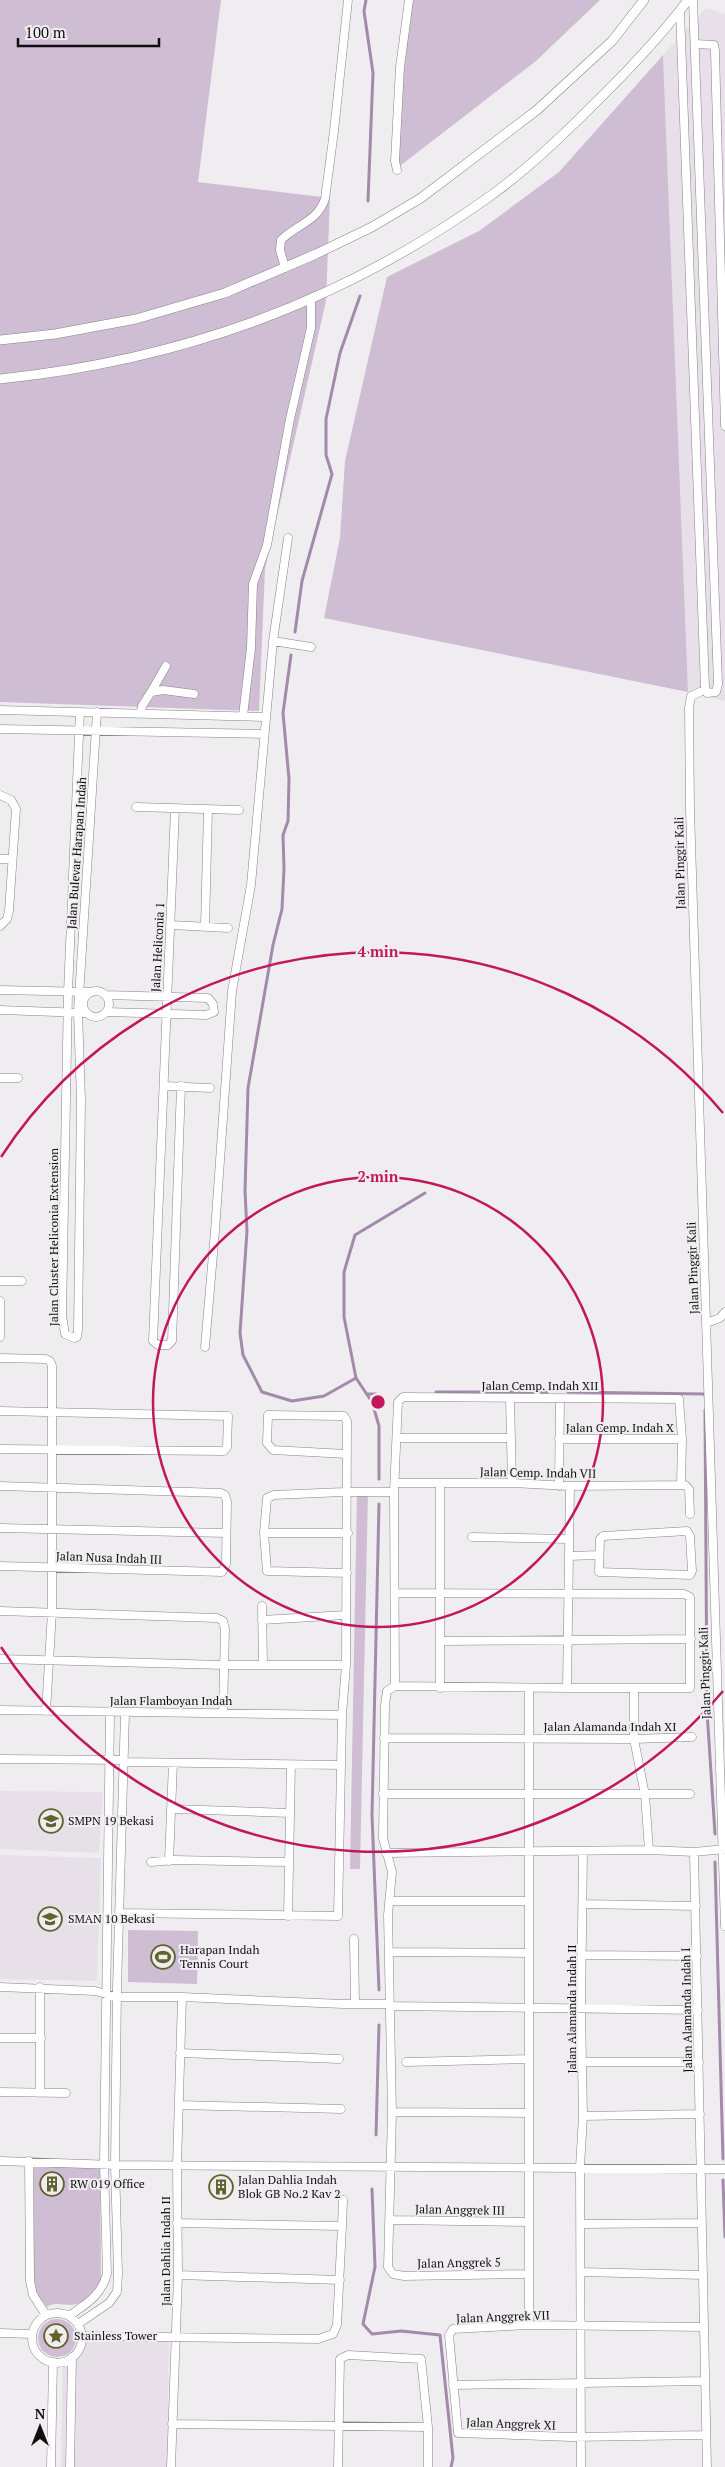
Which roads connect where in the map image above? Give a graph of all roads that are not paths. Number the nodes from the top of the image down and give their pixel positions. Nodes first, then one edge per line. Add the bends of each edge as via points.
1 (348, 0) edge
2 (409, 0) edge
3 (644, 0) edge
4 (688, 0) edge
5 (693, 0) edge
6 (680, 11) junction
7 (695, 44) junction
8 (397, 170) dead end
9 (688, 253) junction
10 (703, 253) junction
11 (285, 268) junction
12 (311, 300) junction
13 (0, 340) edge
14 (0, 379) edge
15 (725, 426) edge
16 (288, 538) dead end
17 (273, 641) junction
18 (311, 647) dead end
19 (166, 666) dead end
20 (722, 684) edge
21 (151, 692) junction
22 (700, 692) dead end
23 (194, 694) dead end
24 (0, 710) edge
25 (80, 712) junction
26 (97, 712) junction
27 (141, 713) junction
28 (243, 716) junction
29 (265, 717) junction
30 (0, 729) edge
31 (80, 730) junction
32 (96, 730) junction
33 (264, 734) junction
34 (0, 796) edge
35 (136, 807) dead end
36 (175, 809) junction
37 (208, 810) junction
38 (239, 810) dead end
39 (0, 859) edge
40 (12, 860) junction
41 (171, 925) junction
42 (0, 926) edge
43 (205, 926) junction
44 (228, 928) dead end
45 (0, 990) edge
46 (68, 992) junction
47 (79, 992) junction
48 (92, 992) junction
49 (106, 995) junction
50 (138, 996) junction
51 (166, 997) junction
52 (0, 1010) edge
53 (82, 1012) junction
54 (107, 1012) junction
55 (138, 1012) junction
56 (68, 1013) junction
57 (166, 1013) junction
58 (0, 1078) edge
59 (18, 1078) dead end
60 (0, 1086) edge
61 (164, 1086) junction
62 (181, 1086) junction
63 (210, 1088) dead end
64 (0, 1281) edge
65 (22, 1281) dead end
66 (0, 1301) edge
67 (725, 1312) edge
68 (706, 1323) junction
69 (0, 1337) edge
70 (204, 1346) dead end
71 (0, 1358) edge
72 (510, 1398) junction
73 (560, 1398) junction
74 (0, 1411) edge
75 (53, 1411) junction
76 (397, 1438) junction
77 (511, 1438) junction
78 (559, 1439) junction
79 (682, 1439) junction
80 (0, 1449) edge
81 (53, 1450) junction
82 (346, 1454) junction
83 (395, 1483) junction
84 (440, 1483) junction
85 (512, 1483) junction
86 (681, 1485) junction
87 (0, 1486) edge
88 (559, 1486) junction
89 (570, 1486) junction
90 (53, 1487) junction
91 (348, 1492) junction
92 (394, 1492) junction
93 (690, 1514) dead end
94 (0, 1528) edge
95 (52, 1530) junction
96 (226, 1533) junction
97 (264, 1533) junction
98 (348, 1533) junction
99 (472, 1537) dead end
100 (569, 1539) junction
101 (599, 1555) junction
102 (569, 1556) junction
103 (0, 1566) edge
104 (52, 1567) junction
105 (347, 1573) junction
106 (440, 1592) junction
107 (395, 1593) junction
108 (569, 1593) junction
109 (262, 1606) dead end
110 (0, 1611) edge
111 (52, 1612) junction
112 (346, 1615) junction
113 (262, 1620) junction
114 (692, 1638) junction
115 (569, 1640) junction
116 (441, 1641) junction
117 (0, 1660) edge
118 (49, 1660) junction
119 (263, 1664) junction
120 (346, 1664) junction
121 (224, 1665) junction
122 (396, 1686) junction
123 (440, 1688) junction
124 (528, 1688) junction
125 (567, 1688) junction
126 (634, 1689) junction
127 (0, 1710) edge
128 (46, 1711) junction
129 (110, 1712) junction
130 (125, 1713) junction
131 (223, 1713) junction
132 (342, 1715) junction
133 (692, 1737) dead end
134 (384, 1738) junction
135 (528, 1738) junction
136 (634, 1739) junction
137 (0, 1759) edge
138 (110, 1760) junction
139 (124, 1761) junction
140 (173, 1763) junction
141 (291, 1765) junction
142 (341, 1765) junction
143 (383, 1794) junction
144 (690, 1794) dead end
145 (528, 1795) junction
146 (645, 1795) junction
147 (172, 1809) junction
148 (290, 1814) junction
149 (721, 1849) edge
150 (649, 1850) junction
151 (583, 1851) junction
152 (528, 1852) junction
153 (694, 1852) junction
154 (386, 1853) junction
155 (169, 1860) junction
156 (151, 1862) dead end
157 (289, 1862) junction
158 (528, 1901) junction
159 (390, 1902) junction
160 (583, 1904) junction
161 (696, 1906) junction
162 (120, 1913) junction
163 (288, 1916) junction
164 (725, 1926) edge
165 (354, 1939) dead end
166 (390, 1952) junction
167 (528, 1953) junction
168 (583, 1954) junction
169 (697, 1956) junction
170 (0, 1987) edge
171 (40, 1987) junction
172 (105, 1993) junction
173 (182, 1997) junction
174 (117, 1998) junction
175 (355, 2004) junction
176 (389, 2005) junction
177 (529, 2008) junction
178 (581, 2010) junction
179 (698, 2010) junction
180 (0, 2038) edge
181 (41, 2038) junction
182 (180, 2053) junction
183 (339, 2059) dead end
184 (529, 2059) junction
185 (406, 2062) dead end
186 (583, 2062) junction
187 (699, 2062) junction
188 (0, 2092) edge
189 (40, 2093) junction
190 (66, 2093) dead end
191 (179, 2105) junction
192 (341, 2109) dead end
193 (392, 2112) junction
194 (529, 2113) junction
195 (700, 2114) junction
196 (583, 2116) junction
197 (0, 2161) edge
198 (29, 2161) junction
199 (104, 2164) junction
200 (177, 2164) junction
201 (115, 2165) junction
202 (391, 2166) junction
203 (529, 2167) junction
204 (580, 2168) junction
205 (701, 2168) junction
206 (721, 2168) edge
207 (343, 2200) dead end
208 (390, 2220) junction
209 (529, 2222) junction
210 (177, 2223) junction
211 (702, 2223) junction
212 (581, 2224) junction
213 (342, 2226) junction
214 (581, 2272) junction
215 (529, 2274) junction
216 (703, 2274) junction
217 (178, 2276) junction
218 (340, 2280) junction
219 (46, 2315) junction
220 (69, 2316) junction
221 (78, 2324) junction
222 (529, 2326) junction
223 (704, 2327) junction
224 (581, 2328) junction
225 (0, 2333) edge
226 (32, 2334) junction
227 (82, 2336) junction
228 (176, 2337) junction
229 (72, 2357) junction
230 (53, 2362) junction
231 (705, 2380) junction
232 (581, 2384) junction
233 (453, 2385) junction
234 (172, 2424) junction
235 (339, 2425) junction
236 (428, 2427) junction
237 (706, 2435) junction
238 (582, 2437) junction
239 (51, 2467) edge
240 (70, 2467) edge
241 (171, 2467) edge
242 (338, 2467) edge
243 (428, 2467) edge
244 (581, 2467) edge
245 (707, 2467) edge

1 - 11 street via 325,199 312,220 281,240
2 - 8 street via 400,67
3 - 11 street via 612,41 537,110 421,198 372,227
4 - 6 street
5 - 7 street
6 - 9 street
6 - 12 street via 616,83 560,137 488,198 374,269
7 - 10 street
7 - 15 street via 714,45 715,51
9 - 10 street
9 - 20 street via 706,692 717,692
10 - 20 street
11 - 13 street via 225,293 136,319
12 - 14 street via 234,330 141,356 59,373
12 - 28 street via 311,328 267,545 253,584 251,648
16 - 17 street
17 - 18 street
17 - 29 street
19 - 21 street
21 - 23 street via 163,690
21 - 27 street
22 - 68 street, Jalan Pinggir Kali via 691,696 688,708
24 - 25 street
25 - 26 street
25 - 31 street, Jalan Bulevar Harapan Indah
26 - 27 street
26 - 32 street, Jalan Bulevar Harapan Indah
27 - 28 street
28 - 29 street
29 - 33 street
30 - 31 street
31 - 32 street
31 - 46 street, Jalan Bulevar Harapan Indah
32 - 33 street
32 - 47 street, Jalan Bulevar Harapan Indah
33 - 70 street via 252,877 232,990
34 - 40 street via 8,797 16,806
35 - 36 street
36 - 37 street
36 - 41 street, Jalan Heliconia 1
37 - 38 street
37 - 43 street
39 - 40 street
40 - 42 street via 9,911
41 - 43 street
41 - 51 street, Jalan Heliconia 1
43 - 44 street
45 - 46 street
46 - 47 street
46 - 56 street, Jalan Bulevar Harapan Indah
47 - 48 street
47 - 53 street, Jalan Bulevar Harapan Indah
48 - 49 street
48 - 53 street via 84,998
49 - 50 street
49 - 54 street via 109,1003
50 - 51 street
50 - 55 street
51 - 57 street, Jalan Heliconia 1
51 - 57 street via 208,998 214,1008 214,1012 206,1015
52 - 56 street
53 - 54 street via 96,1018
53 - 56 street
53 - 56 street, Jalan Cluster Heliconia Extension via 78,1330 74,1338 65,1334 62,1315
54 - 55 street
55 - 57 street
57 - 61 street, Jalan Heliconia 1
58 - 59 street
58 - 60 street
61 - 62 street
61 - 62 street, Jalan Heliconia 1 via 153,1341 158,1346 172,1341
62 - 63 street
64 - 65 street
66 - 69 street
67 - 68 street via 720,1318
68 - 149 street, Jalan Pinggir Kali
71 - 75 street via 50,1361
72 - 73 street, Jalan Cemp. Indah XII
72 - 76 street, Jalan Cemp. Indah XII via 400,1398
72 - 77 street
73 - 78 street
73 - 79 street, Jalan Cemp. Indah XII via 679,1398
74 - 75 street
75 - 81 street
75 - 81 street via 228,1416 227,1447 224,1450
76 - 77 street
76 - 83 street, Jalan Cemp. Indah XII
77 - 85 street
78 - 79 street, Jalan Cemp. Indah X
78 - 88 street
79 - 86 street, Jalan Cemp. Indah XII
80 - 81 street
81 - 90 street
82 - 82 street via 347,1421 344,1416 268,1416 267,1443 273,1450
82 - 91 street
83 - 84 street, Jalan Cemp. Indah VII
83 - 92 street, Jalan Cemp. Indah XII
84 - 85 street, Jalan Cemp. Indah VII
84 - 106 street
85 - 88 street, Jalan Cemp. Indah VII
86 - 89 street, Jalan Cemp. Indah VII
86 - 93 street via 689,1489
87 - 90 street
88 - 89 street, Jalan Cemp. Indah VII
89 - 100 street
90 - 95 street
90 - 96 street via 221,1493 227,1498
91 - 92 street
91 - 97 street via 267,1498
91 - 98 street
92 - 107 street, Jalan Cemp. Indah XII
94 - 95 street
95 - 96 street
95 - 104 street
96 - 104 street, Jalan Nusa Indah III via 225,1569 217,1572
97 - 98 street
97 - 105 street via 266,1569 271,1572
98 - 105 street
99 - 100 street
100 - 102 street
101 - 101 street via 601,1573 686,1576 692,1570 688,1532 603,1536 600,1538
101 - 102 street
102 - 108 street
103 - 104 street, Jalan Nusa Indah III
104 - 111 street
105 - 112 street
106 - 107 street
106 - 108 street
106 - 116 street
107 - 122 street, Jalan Cemp. Indah XII
108 - 114 street via 687,1594
108 - 115 street
109 - 113 street
110 - 111 street
111 - 118 street
111 - 121 street via 217,1618 224,1623
112 - 113 street
112 - 120 street
113 - 119 street
114 - 115 street
114 - 126 street via 690,1688
115 - 116 street
115 - 125 street
116 - 123 street
117 - 118 street
118 - 121 street
118 - 128 street
119 - 120 street
119 - 121 street
120 - 132 street
121 - 131 street
122 - 123 street
122 - 134 street via 387,1691
123 - 124 street
124 - 125 street
124 - 135 street
125 - 126 street
126 - 136 street
127 - 128 street, Jalan Flamboyan Indah
128 - 129 street, Jalan Flamboyan Indah
129 - 130 street, Jalan Flamboyan Indah
129 - 138 street
130 - 131 street, Jalan Flamboyan Indah
130 - 139 street
131 - 132 street, Jalan Flamboyan Indah
132 - 142 street
133 - 136 street, Jalan Alamanda Indah XI
134 - 135 street, Jalan Alamanda Indah XI
134 - 143 street
135 - 136 street, Jalan Alamanda Indah XI
135 - 145 street
136 - 146 street
137 - 138 street
138 - 139 street
138 - 172 street
139 - 140 street
139 - 162 street
140 - 141 street
140 - 147 street
141 - 142 street
141 - 148 street
142 - 163 street via 338,1916
143 - 145 street
143 - 154 street
144 - 146 street
145 - 146 street
145 - 152 street
146 - 150 street
147 - 148 street
147 - 155 street
148 - 157 street
149 - 153 street
149 - 164 street, Jalan Pinggir Kali
150 - 151 street
150 - 153 street
151 - 152 street
151 - 160 street, Jalan Alamanda Indah II
152 - 154 street
152 - 158 street
153 - 161 street, Jalan Alamanda Indah I
154 - 159 street via 392,1872
155 - 156 street
155 - 157 street
157 - 163 street
158 - 159 street
158 - 167 street
159 - 166 street
160 - 161 street
160 - 168 street, Jalan Alamanda Indah II
161 - 169 street, Jalan Alamanda Indah I
162 - 163 street
162 - 174 street
165 - 175 street
166 - 167 street
166 - 176 street
167 - 177 street
168 - 169 street
168 - 178 street, Jalan Alamanda Indah II
169 - 179 street, Jalan Alamanda Indah I
170 - 171 street
171 - 172 street
171 - 181 street
172 - 174 street
172 - 199 street
173 - 174 street
173 - 175 street
173 - 182 street, Jalan Dahlia Indah II
174 - 201 street
175 - 176 street
176 - 177 street
176 - 193 street
177 - 178 street
177 - 184 street
178 - 179 street
178 - 186 street, Jalan Alamanda Indah II
179 - 187 street, Jalan Alamanda Indah I
180 - 181 street
181 - 189 street
182 - 183 street
182 - 191 street, Jalan Dahlia Indah II
184 - 185 street
184 - 194 street
186 - 187 street
186 - 196 street, Jalan Alamanda Indah II
187 - 195 street, Jalan Alamanda Indah I
188 - 189 street
189 - 190 street
191 - 192 street
191 - 200 street, Jalan Dahlia Indah II
193 - 194 street
193 - 202 street
194 - 203 street
195 - 196 street
195 - 205 street, Jalan Alamanda Indah I
196 - 204 street, Jalan Alamanda Indah II
197 - 198 street
198 - 199 street
198 - 219 street via 30,2281 33,2295
199 - 201 street
199 - 220 street via 107,2274 99,2293
200 - 201 street
200 - 202 street
200 - 210 street, Jalan Dahlia Indah II
201 - 221 street via 117,2292 109,2303
202 - 203 street
202 - 208 street
203 - 204 street
203 - 209 street
204 - 205 street
204 - 212 street, Jalan Alamanda Indah II
205 - 206 street
205 - 211 street, Jalan Alamanda Indah I
207 - 213 street
208 - 209 street, Jalan Anggrek III
208 - 215 street, Jalan Anggrek 5 via 390,2271 404,2276
209 - 215 street
210 - 213 street
210 - 217 street, Jalan Dahlia Indah II
211 - 212 street
211 - 216 street, Jalan Alamanda Indah I
212 - 214 street, Jalan Alamanda Indah II
213 - 218 street
214 - 216 street
214 - 224 street, Jalan Alamanda Indah II
215 - 222 street
216 - 223 street, Jalan Alamanda Indah I
217 - 218 street
217 - 228 street, Jalan Dahlia Indah II
218 - 228 street via 337,2325 333,2334 325,2338
219 - 220 street via 58,2313
219 - 226 street via 36,2323
220 - 221 street
221 - 227 street
222 - 224 street, Jalan Anggrek VII
222 - 233 street, Jalan Anggrek VII via 450,2331
223 - 224 street, Jalan Anggrek VII
223 - 231 street, Jalan Alamanda Indah I
224 - 232 street, Jalan Alamanda Indah II
225 - 226 street
226 - 230 street via 35,2351
227 - 228 street
227 - 229 street via 80,2347
228 - 234 street, Jalan Dahlia Indah II
229 - 230 street via 66,2362
229 - 240 street
230 - 239 street
231 - 232 street
231 - 237 street, Jalan Alamanda Indah I
232 - 233 street
232 - 238 street, Jalan Alamanda Indah II
233 - 238 street, Jalan Anggrek XI via 458,2433
234 - 235 street
234 - 241 street, Jalan Dahlia Indah II
235 - 236 street
235 - 236 street via 340,2359 348,2355 421,2359
235 - 242 street
236 - 243 street
237 - 238 street
237 - 245 street, Jalan Alamanda Indah I
238 - 244 street, Jalan Alamanda Indah II

